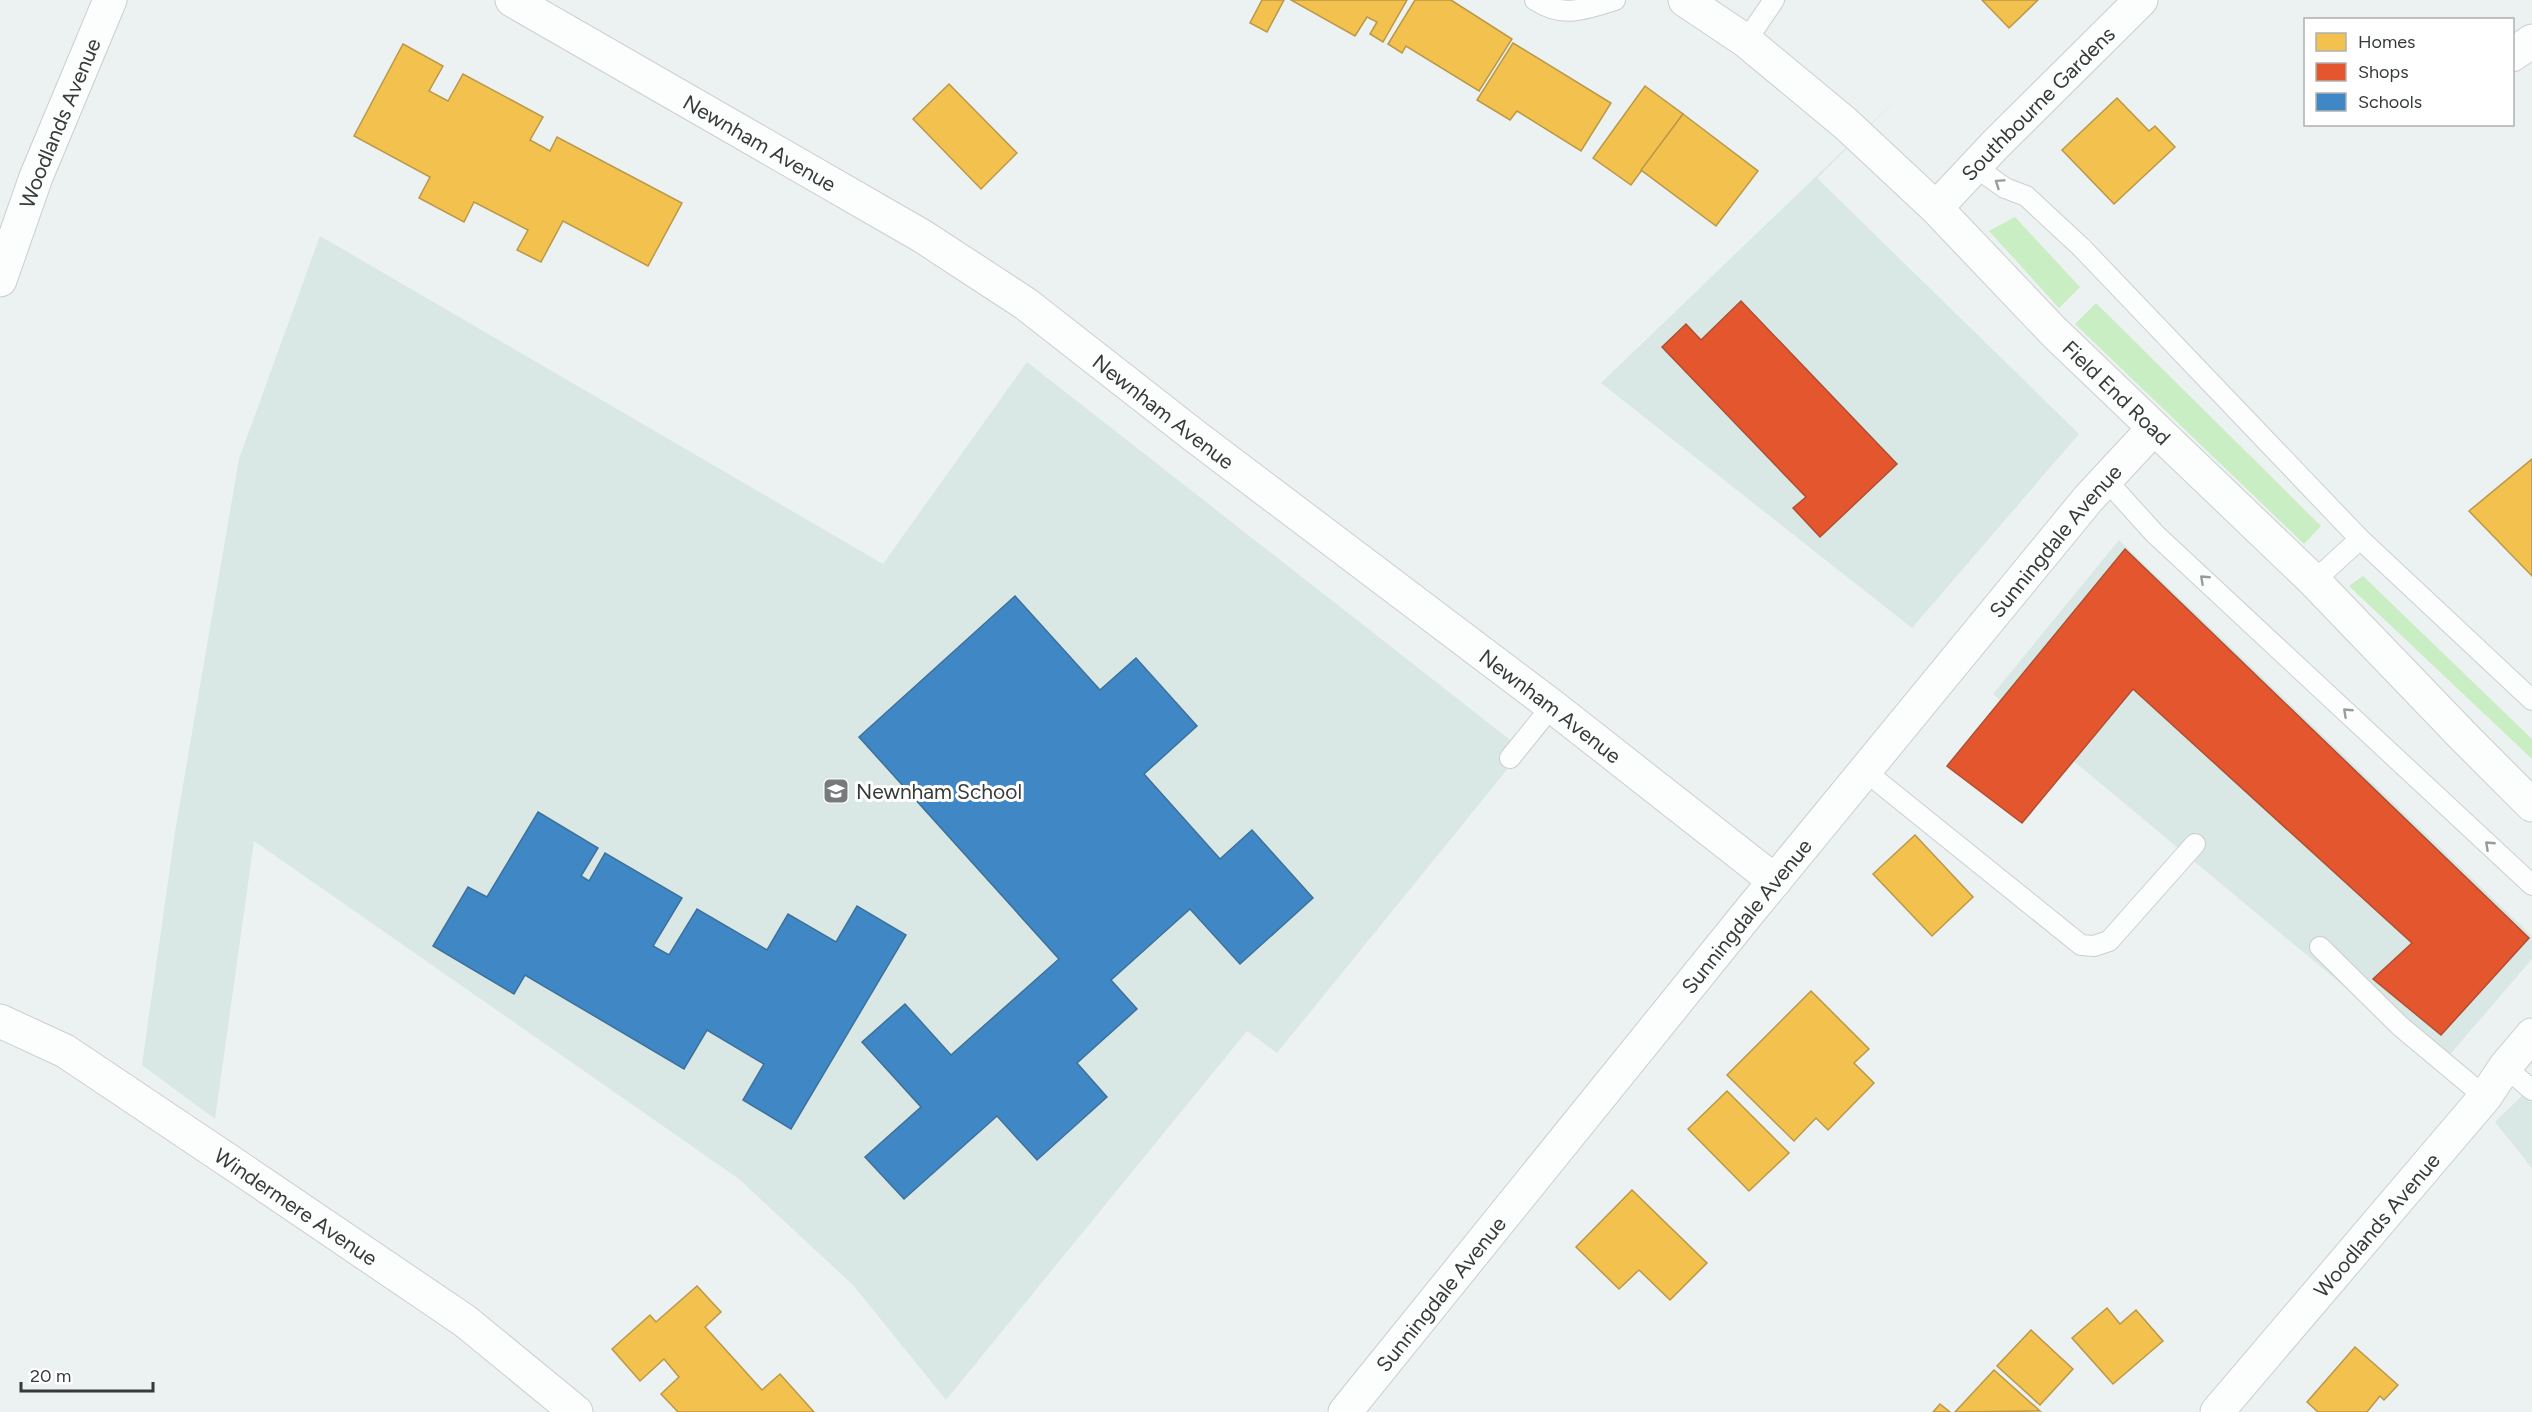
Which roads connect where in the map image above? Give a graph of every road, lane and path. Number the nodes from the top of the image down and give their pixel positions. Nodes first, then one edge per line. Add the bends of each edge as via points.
1 (110, 0) edge
2 (513, 0) edge
3 (1534, 0) edge
4 (1615, 0) edge
5 (1685, 0) edge
6 (1774, 0) edge
7 (2141, 0) edge
8 (2532, 40) edge
9 (1746, 41) junction
10 (2514, 54) edge
11 (1974, 166) junction
12 (1936, 207) junction
13 (0, 280) edge
14 (2154, 428) junction
15 (2108, 481) junction
16 (2360, 539) junction
17 (2314, 581) junction
18 (2532, 700) edge
19 (1552, 706) junction
20 (1510, 758) dead end
21 (1866, 771) junction
22 (2532, 805) edge
23 (2195, 844) dead end
24 (1775, 881) junction
25 (2532, 885) edge
26 (2320, 947) dead end
27 (0, 1021) edge
28 (2532, 1035) edge
29 (2505, 1067) junction
30 (2532, 1090) edge
31 (2486, 1097) junction
32 (576, 1412) edge
33 (1345, 1412) edge
34 (2217, 1412) edge

1 - 13 street, Woodlands Avenue via 36,177
2 - 19 street, Newnham Avenue via 922,236 1026,304
3 - 4 lane via 1543,6 1575,12
5 - 9 street, Field End Road
6 - 9 lane
7 - 11 street, Southbourne Gardens
8 - 10 street
9 - 12 street, Field End Road via 1845,123
11 - 12 street, Southbourne Gardens
16 -> 11 lane via 2081,247 2026,196 2005,188
12 - 14 street, Field End Road via 2054,332
14 - 15 street, Sunningdale Avenue
14 - 17 street, Field End Road
15 - 21 street, Sunningdale Avenue via 2088,499
25 -> 15 lane via 2155,534
16 - 17 lane
16 - 18 lane
17 - 22 street, Field End Road
19 - 20 lane
19 - 24 street, Newnham Avenue
21 - 23 lane via 2081,945 2109,941
21 - 24 street, Sunningdale Avenue
24 - 33 street, Sunningdale Avenue
26 - 31 lane via 2400,1026
27 - 32 street, Windermere Avenue via 65,1051 261,1182 465,1321
28 - 29 street, Woodlands Avenue
29 - 30 lane
29 - 31 street, Woodlands Avenue
31 - 34 street, Woodlands Avenue

